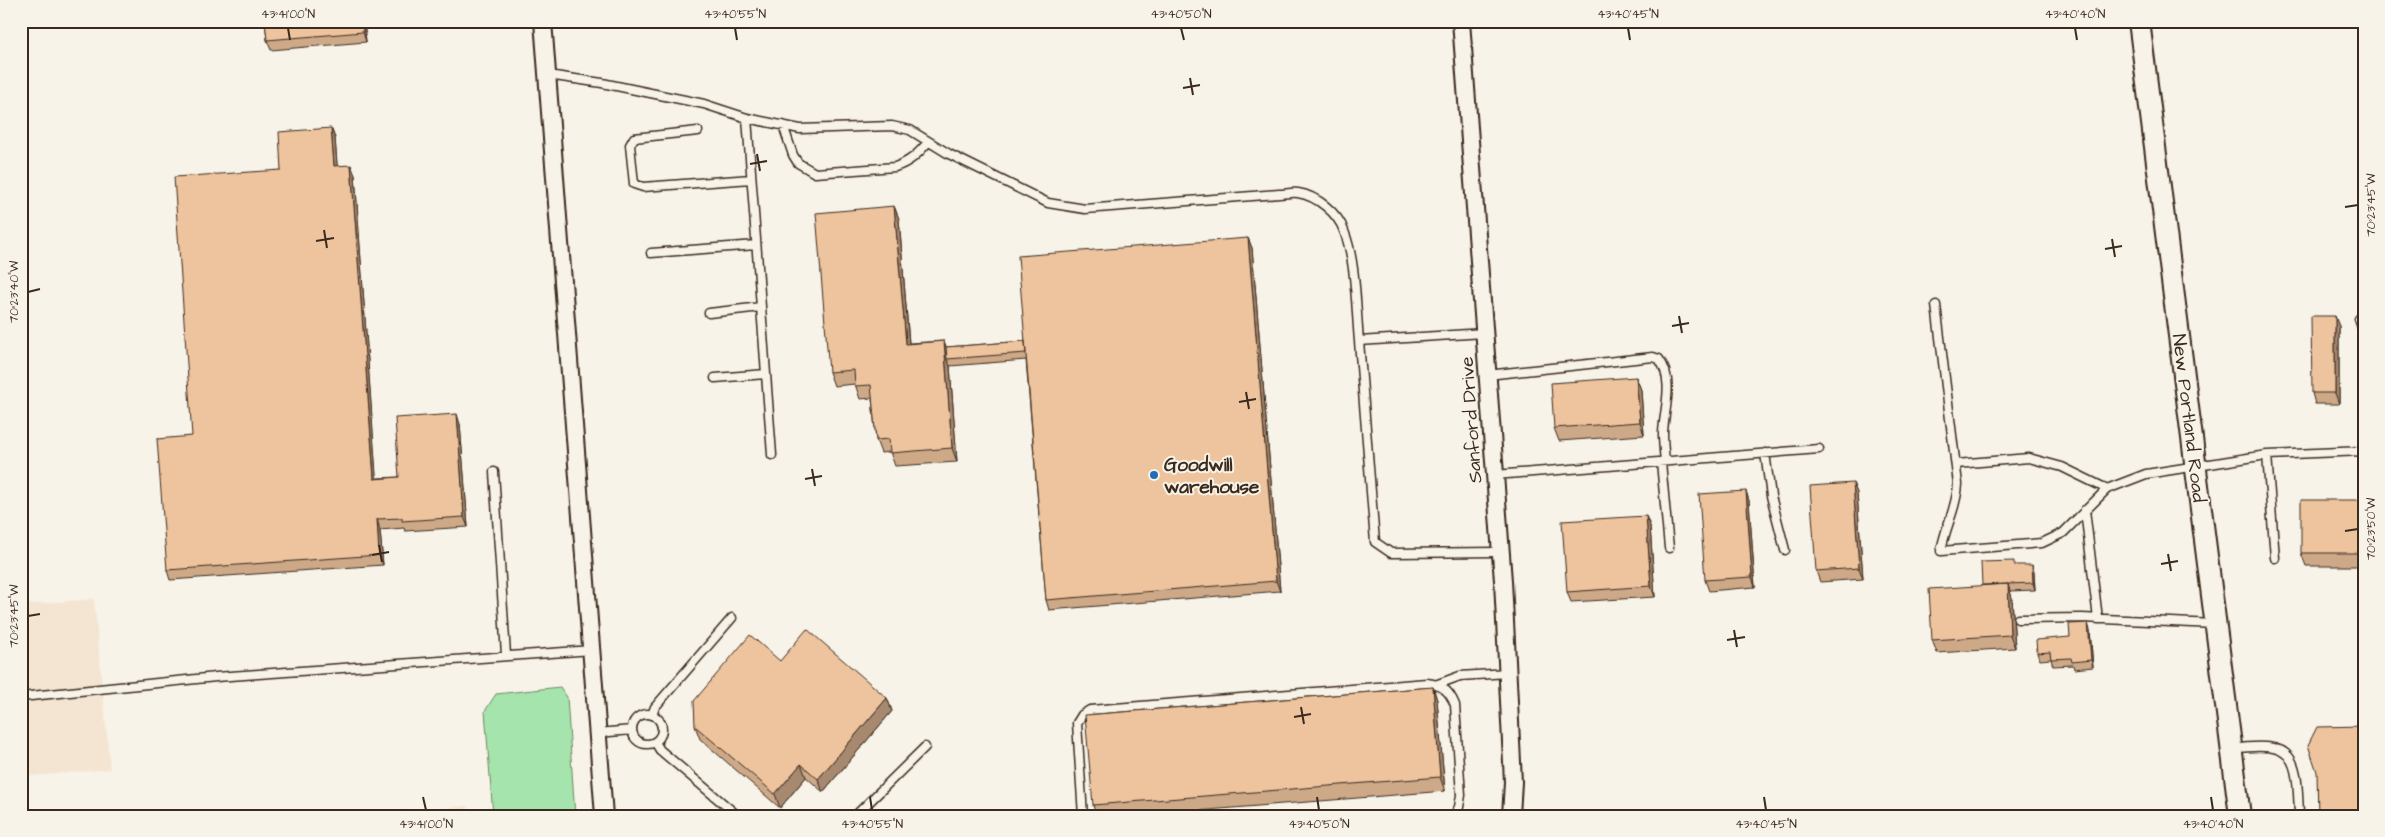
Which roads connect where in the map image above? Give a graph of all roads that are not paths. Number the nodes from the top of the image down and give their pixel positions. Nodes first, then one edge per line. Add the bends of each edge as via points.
1 (544, 21) edge
2 (1461, 21) edge
3 (2139, 21) edge
4 (548, 75) junction
5 (747, 118) junction
6 (784, 126) junction
7 (698, 131) dead end
8 (928, 142) junction
9 (751, 179) junction
10 (756, 245) junction
11 (651, 253) dead end
12 (1936, 305) dead end
13 (761, 307) junction
14 (709, 313) dead end
15 (2359, 319) dead end
16 (1484, 332) junction
17 (2364, 333) edge
18 (1359, 341) junction
19 (766, 374) junction
20 (1487, 375) junction
21 (715, 378) dead end
22 (1819, 449) dead end
23 (2364, 451) edge
24 (1765, 453) junction
25 (772, 455) dead end
26 (2267, 455) junction
27 (1663, 462) junction
28 (1956, 464) junction
29 (2196, 465) junction
30 (494, 472) dead end
31 (1495, 475) junction
32 (2107, 489) junction
33 (2085, 510) junction
34 (1669, 548) dead end
35 (1785, 550) dead end
36 (1500, 552) junction
37 (2275, 558) dead end
38 (732, 618) dead end
39 (2018, 619) dead end
40 (2098, 619) junction
41 (2217, 624) junction
42 (592, 650) junction
43 (506, 655) junction
44 (1508, 673) junction
45 (1438, 684) junction
46 (21, 697) edge
47 (652, 715) junction
48 (632, 730) junction
49 (598, 732) junction
50 (655, 742) junction
51 (925, 747) dead end
52 (2232, 749) junction
53 (604, 816) edge
54 (738, 816) edge
55 (855, 816) edge
56 (1083, 816) edge
57 (1454, 816) edge
58 (1511, 816) edge
59 (2240, 816) edge
60 (2299, 816) edge

1 - 4 street
2 - 16 street, Sanford Drive
3 - 29 street, New Portland Road
4 - 5 lane via 695,102
4 - 42 street
5 - 6 lane
5 - 9 lane
6 - 8 lane via 800,129 892,126 910,130
6 - 8 lane via 792,155 798,163 815,173 895,167 912,159
7 - 9 lane via 634,138 630,145 634,184 642,187
8 - 18 lane via 1024,192 1064,207 1085,209 1298,193 1310,197 1326,206 1344,230 1350,252
9 - 10 lane
10 - 11 lane
10 - 13 lane
12 - 28 lane
13 - 14 lane
13 - 19 lane
15 - 17 lane
16 - 18 lane
16 - 20 street, Sanford Drive
18 - 36 lane via 1375,542 1391,554
19 - 21 lane
19 - 25 lane
20 - 27 lane via 1653,357 1660,359 1667,377
20 - 31 street, Sanford Drive
22 - 24 lane
23 - 26 lane
24 - 27 lane
24 - 35 lane
26 - 29 lane
26 - 37 lane
27 - 31 lane
27 - 34 lane
28 - 32 lane via 2029,458 2062,467
28 - 33 lane via 1958,498 1941,550 2042,543 2063,533
29 - 32 lane via 2146,474
29 - 41 street, New Portland Road
30 - 43 lane
31 - 36 street, Sanford Drive
32 - 33 lane
33 - 40 lane
36 - 44 street, Sanford Drive
38 - 47 lane via 655,707
39 - 40 lane
40 - 41 lane
41 - 52 street, New Portland Road
42 - 43 lane
42 - 49 street
43 - 46 lane
44 - 45 lane via 1460,676
44 - 58 street, Sanford Drive via 1513,782
45 - 56 lane via 1090,710 1077,723
45 - 57 lane via 1450,693 1455,705 1461,795
47 - 48 lane via 641,715
47 - 50 lane via 662,726 661,735
48 - 49 lane
48 - 50 lane via 634,737 642,743
49 - 53 street
50 - 54 lane via 660,750
51 - 55 lane
52 - 59 street, New Portland Road
52 - 60 lane via 2260,745 2280,749 2290,757

